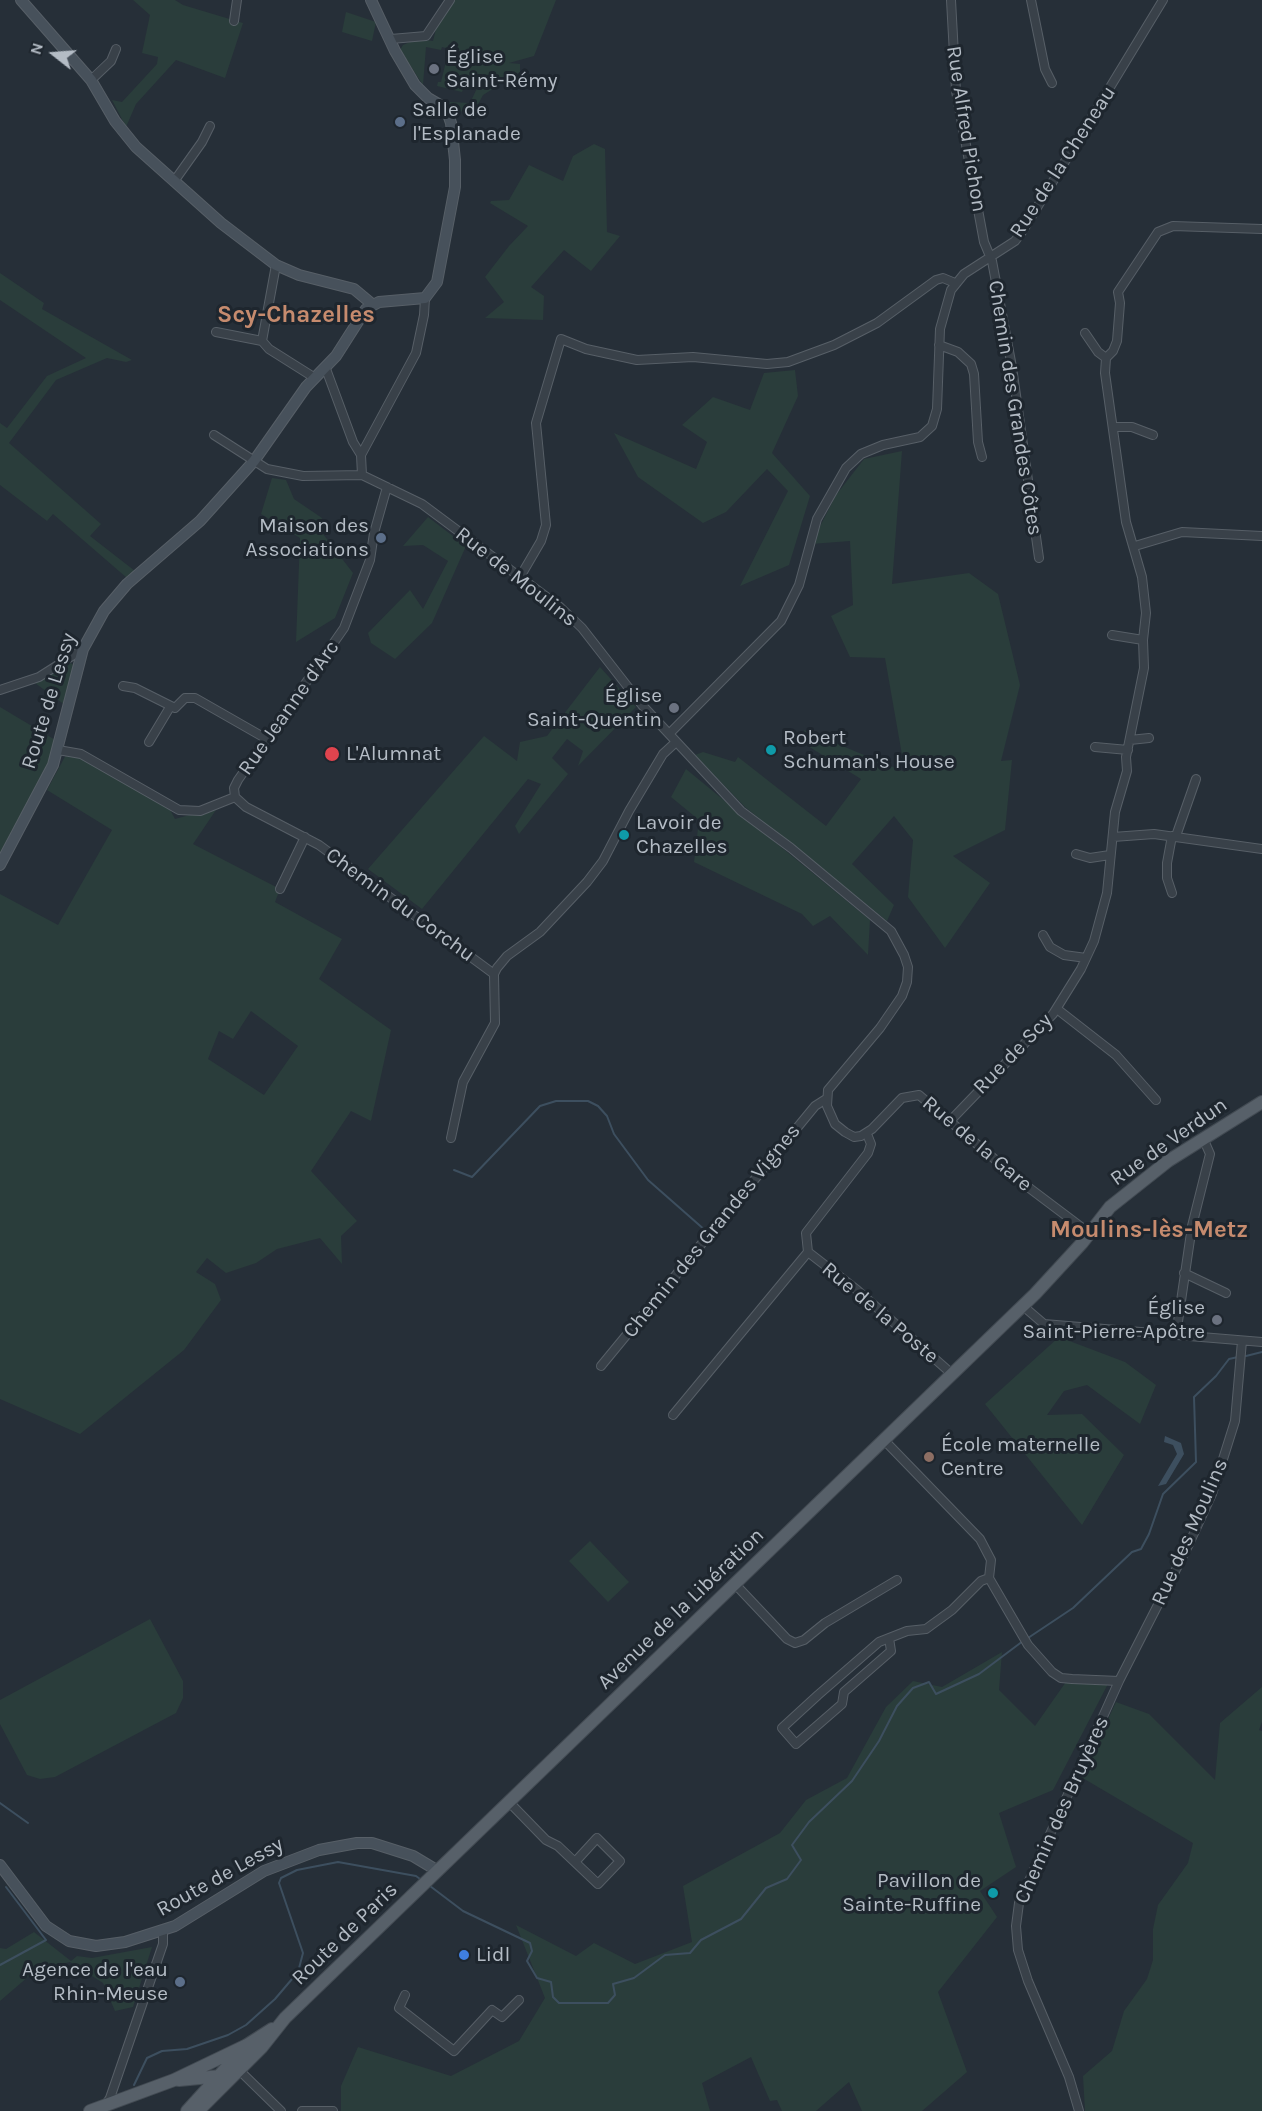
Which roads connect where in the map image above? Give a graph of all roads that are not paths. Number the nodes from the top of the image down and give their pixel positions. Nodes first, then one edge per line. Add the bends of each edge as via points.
1 (21, 0) edge
2 (237, 0) edge
3 (371, 0) edge
4 (450, 0) edge
5 (951, 0) edge
6 (1031, 0) edge
7 (1163, 0) edge
8 (234, 21) dead end
9 (391, 39) junction
10 (116, 49) dead end
11 (91, 81) junction
12 (1052, 83) dead end
13 (210, 126) dead end
14 (175, 180) junction
15 (1262, 230) edge
16 (990, 257) junction
17 (276, 265) junction
18 (955, 283) junction
19 (425, 298) junction
20 (372, 304) junction
21 (216, 332) dead end
22 (1085, 333) dead end
23 (262, 341) junction
24 (939, 345) junction
25 (1106, 358) junction
26 (326, 369) junction
27 (315, 378) junction
28 (1114, 427) junction
29 (214, 435) dead end
30 (1153, 435) dead end
31 (361, 455) junction
32 (982, 457) dead end
33 (254, 461) junction
34 (362, 475) junction
35 (387, 487) junction
36 (1262, 536) edge
37 (1135, 546) junction
38 (1039, 558) dead end
39 (520, 577) junction
40 (1112, 635) dead end
41 (1143, 640) junction
42 (83, 649) junction
43 (123, 686) dead end
44 (0, 690) edge
45 (170, 707) junction
46 (670, 733) junction
47 (265, 738) junction
48 (1149, 738) dead end
49 (1130, 740) junction
50 (149, 742) dead end
51 (676, 742) junction
52 (1095, 747) dead end
53 (58, 750) junction
54 (1128, 750) junction
55 (1196, 779) dead end
56 (235, 797) junction
57 (1174, 836) junction
58 (305, 837) junction
59 (1113, 837) junction
60 (1262, 849) edge
61 (1076, 854) dead end
62 (1110, 855) junction
63 (0, 865) edge
64 (280, 889) dead end
65 (1172, 893) dead end
66 (1043, 935) dead end
67 (1086, 958) junction
68 (494, 974) junction
69 (1057, 1009) junction
70 (826, 1099) junction
71 (1156, 1100) dead end
72 (1262, 1102) edge
73 (951, 1120) junction
74 (867, 1134) junction
75 (451, 1138) dead end
76 (1203, 1138) junction
77 (1089, 1233) junction
78 (808, 1252) junction
79 (1184, 1273) junction
80 (1226, 1293) dead end
81 (1023, 1306) junction
82 (1176, 1335) junction
83 (1242, 1341) junction
84 (1262, 1342) edge
85 (601, 1366) dead end
86 (952, 1374) junction
87 (673, 1415) dead end
88 (884, 1440) junction
89 (989, 1578) junction
90 (897, 1580) dead end
91 (735, 1584) junction
92 (889, 1638) junction
93 (1119, 1681) junction
94 (509, 1803) junction
95 (575, 1862) junction
96 (0, 1865) edge
97 (437, 1872) junction
98 (163, 1932) junction
99 (405, 1995) dead end
100 (519, 2000) dead end
101 (280, 2023) junction
102 (247, 2045) junction
103 (239, 2070) junction
104 (218, 2077) junction
105 (174, 2080) junction
106 (103, 2108) edge
107 (90, 2111) edge
108 (187, 2111) edge
109 (198, 2111) edge
110 (281, 2111) edge
111 (302, 2111) edge
112 (333, 2111) edge
113 (1079, 2111) edge

1 - 11 street
2 - 8 street
3 - 9 street
4 - 9 street via 426,36
5 - 16 street, Rue Alfred Pichon via 956,91
6 - 12 street via 1045,69
7 - 16 street, Rue de la Cheneau via 1024,229 1015,241
9 - 19 street via 415,85 448,114 455,160 455,187 434,288
10 - 11 street via 111,61
11 - 14 street via 135,147
13 - 14 street
14 - 17 street via 234,235
15 - 25 street via 1173,226 1158,232 1118,291 1116,341
16 - 18 street, Rue de la Cheneau
16 - 38 street, Chemin des Grandes Côtes via 1012,367
17 - 20 street via 354,289
17 - 23 street
18 - 24 street via 944,309
18 - 39 street via 943,278 936,280 878,323 788,362 767,364 693,357 637,360 561,339 536,423 546,525
19 - 20 street
19 - 31 street via 416,353
20 - 26 street, Route de Lessy
21 - 23 street
22 - 25 street
23 - 27 street
24 - 32 street via 958,352 971,364
24 - 46 street via 937,409 932,426 920,436 872,449 853,462 822,509 799,585 781,621
25 - 28 street
26 - 27 street, Route de Lessy
26 - 31 street
27 - 33 street, Route de Lessy
28 - 30 street via 1132,427
28 - 37 street via 1126,522
29 - 33 street
31 - 34 street
33 - 34 street via 267,469 303,476
33 - 42 street, Route de Lessy via 192,530 127,584 104,611
34 - 35 street, Rue de Moulins
35 - 39 street, Rue de Moulins via 422,504
35 - 47 street, Rue Jeanne d'Arc via 370,560 344,628
36 - 37 street via 1182,532
37 - 41 street via 1146,613
39 - 46 street, Rue de Moulins via 582,628 637,699
40 - 41 street
41 - 49 street via 1144,668
42 - 44 street via 39,677
42 - 53 street, Route de Lessy
43 - 45 street via 135,688
45 - 47 street via 190,697
45 - 50 street
46 - 51 street, Rue de Moulins
47 - 56 street, Rue Jeanne d'Arc via 238,780
48 - 49 street
49 - 54 street
51 - 68 street via 663,754 603,861 587,882 540,932 507,956
51 - 70 street, Rue de Moulins via 741,811 891,931 904,955 908,967 902,996 876,1034 828,1090
52 - 54 street
53 - 56 street via 81,754 178,810 200,811
53 - 63 street, Route de Lessy
54 - 59 street
55 - 57 street
56 - 58 street, Rue Jeanne d'Arc via 246,807
57 - 59 street
57 - 60 street
57 - 65 street via 1167,863
58 - 64 street
58 - 68 street, Chemin du Corchu
59 - 62 street
61 - 62 street via 1090,858
62 - 67 street via 1107,893
66 - 67 street via 1050,946 1064,955
67 - 69 street
68 - 75 street via 495,1023 463,1082
69 - 71 street, Rue de Scy via 1116,1055
69 - 73 street, Rue de Scy
70 - 74 street via 830,1114 844,1132 855,1137
70 - 85 street, Chemin des Grandes Vignes via 815,1106
72 - 76 main road, Rue de Verdun
73 - 74 street, Rue de la Gare via 925,1098 913,1094 902,1098
73 - 77 street, Rue de la Gare
74 - 78 street via 871,1144 868,1153 806,1233
76 - 77 main road, Rue de Verdun via 1122,1196
76 - 79 street via 1210,1154
77 - 81 main road, Rue de Verdun
78 - 86 street, Rue de la Poste
78 - 87 street
79 - 80 street
79 - 82 street
81 - 82 street via 1044,1324
81 - 86 main road, Rue de Verdun
82 - 83 street
83 - 84 street
83 - 93 street, Rue des Moulins via 1236,1411 1227,1453 1189,1544
86 - 88 main road, Avenue de la Libération
88 - 89 street via 980,1539 991,1560
88 - 91 main road, Avenue de la Libération
89 - 92 street via 926,1629
89 - 93 street via 1028,1645 1052,1672 1072,1679
90 - 91 street via 795,1643
91 - 94 main road, Avenue de la Libération
92 - 92 street via 879,1642 782,1728 796,1744 842,1704 844,1692 891,1651
93 - 113 street, Chemin des Bruyères via 1023,1889 1016,1926 1018,1950 1028,1981 1069,2077
94 - 95 street
94 - 97 main road, Avenue de la Libération
95 - 95 street via 598,1884 620,1861 597,1838
96 - 98 street, Route de Lessy via 46,1926 69,1941 110,1944
97 - 98 street, Route de Lessy via 413,1856 372,1843 318,1850 264,1870
97 - 101 main road, Route de Paris
98 - 106 street via 163,1944 110,2098
99 - 100 street via 399,2008 454,2051 492,2010 502,2017
101 - 102 main road, Route de Paris
101 - 103 main road, Route de Paris
102 - 104 main road, Route de Paris
102 - 105 main road
103 - 104 main road
103 - 109 main road, Route de Paris
103 - 110 street
104 - 105 main road
104 - 108 main road, Route de Paris
105 - 106 main road
106 - 107 main road
111 - 112 street

